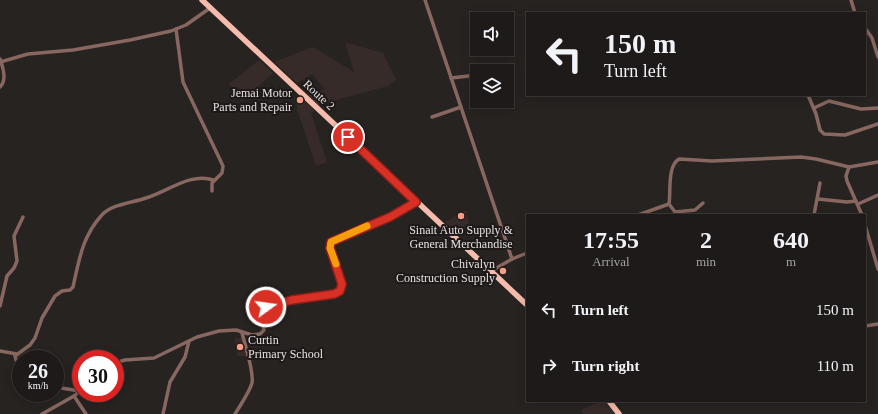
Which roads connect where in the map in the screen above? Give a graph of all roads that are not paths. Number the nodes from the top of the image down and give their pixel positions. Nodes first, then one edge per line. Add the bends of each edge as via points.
1 (202, 0) edge
2 (425, 0) edge
3 (851, 0) edge
4 (210, 8) junction
5 (855, 12) edge
6 (176, 29) junction
7 (866, 29) edge
8 (878, 56) edge
9 (0, 61) edge
10 (470, 76) edge
11 (451, 78) junction
12 (0, 87) edge
13 (808, 96) edge
14 (461, 108) junction
15 (814, 108) junction
16 (878, 108) edge
17 (432, 117) dead end
18 (878, 124) edge
19 (878, 162) edge
20 (849, 167) junction
21 (213, 180) junction
22 (820, 183) dead end
23 (212, 191) dead end
24 (878, 195) edge
25 (818, 199) junction
26 (416, 202) junction
27 (857, 202) junction
28 (703, 203) dead end
29 (669, 204) junction
30 (676, 213) edge
31 (641, 214) edge
32 (814, 214) edge
33 (862, 214) edge
34 (23, 217) dead end
35 (866, 228) edge
36 (526, 253) edge
37 (512, 259) junction
38 (878, 268) edge
39 (491, 271) junction
40 (526, 304) edge
41 (0, 306) edge
42 (878, 324) edge
43 (866, 326) edge
44 (242, 333) junction
45 (188, 341) junction
46 (23, 350) edge
47 (0, 351) edge
48 (12, 353) edge
49 (124, 360) edge
50 (72, 397) edge
51 (78, 402) edge
52 (610, 402) edge
53 (42, 414) edge
54 (86, 414) edge
55 (163, 414) edge
56 (235, 414) edge
57 (619, 414) edge

1 - 4 highway, Route 2
2 - 11 street
3 - 5 street
4 - 6 street
4 - 26 highway, Route 2
6 - 9 street via 116,42 65,51 28,54
6 - 21 street via 183,82 224,166 222,174
7 - 8 street
9 - 12 street via 4,80
10 - 11 street
11 - 14 street
13 - 15 street
14 - 17 street
14 - 37 street
15 - 16 street via 829,101 864,110
15 - 18 street via 820,130 824,134 845,135
19 - 20 street
20 - 27 street via 847,181
20 - 29 street via 801,157 712,161 679,159 675,162 671,174
21 - 23 street
21 - 46 street via 203,178 186,182 146,198 124,203 102,214 82,246 73,287 55,296 42,318 35,338
22 - 25 street
24 - 27 street
25 - 27 street
25 - 32 street
26 - 39 highway, Route 2
26 - 44 street via 390,217 331,242 330,248 342,284 338,293 266,307 260,313 262,332 258,335
27 - 33 street
28 - 30 street via 695,210
29 - 30 street
29 - 31 street
34 - 41 street via 14,236 16,265 7,276
35 - 38 street
36 - 37 street
37 - 39 street
39 - 40 highway, Route 2
42 - 43 street
44 - 45 street via 233,330 219,331
44 - 56 street via 252,381
45 - 49 street via 154,358
45 - 55 street via 185,357 171,379
47 - 48 street
50 - 53 street
51 - 54 street
52 - 57 highway

